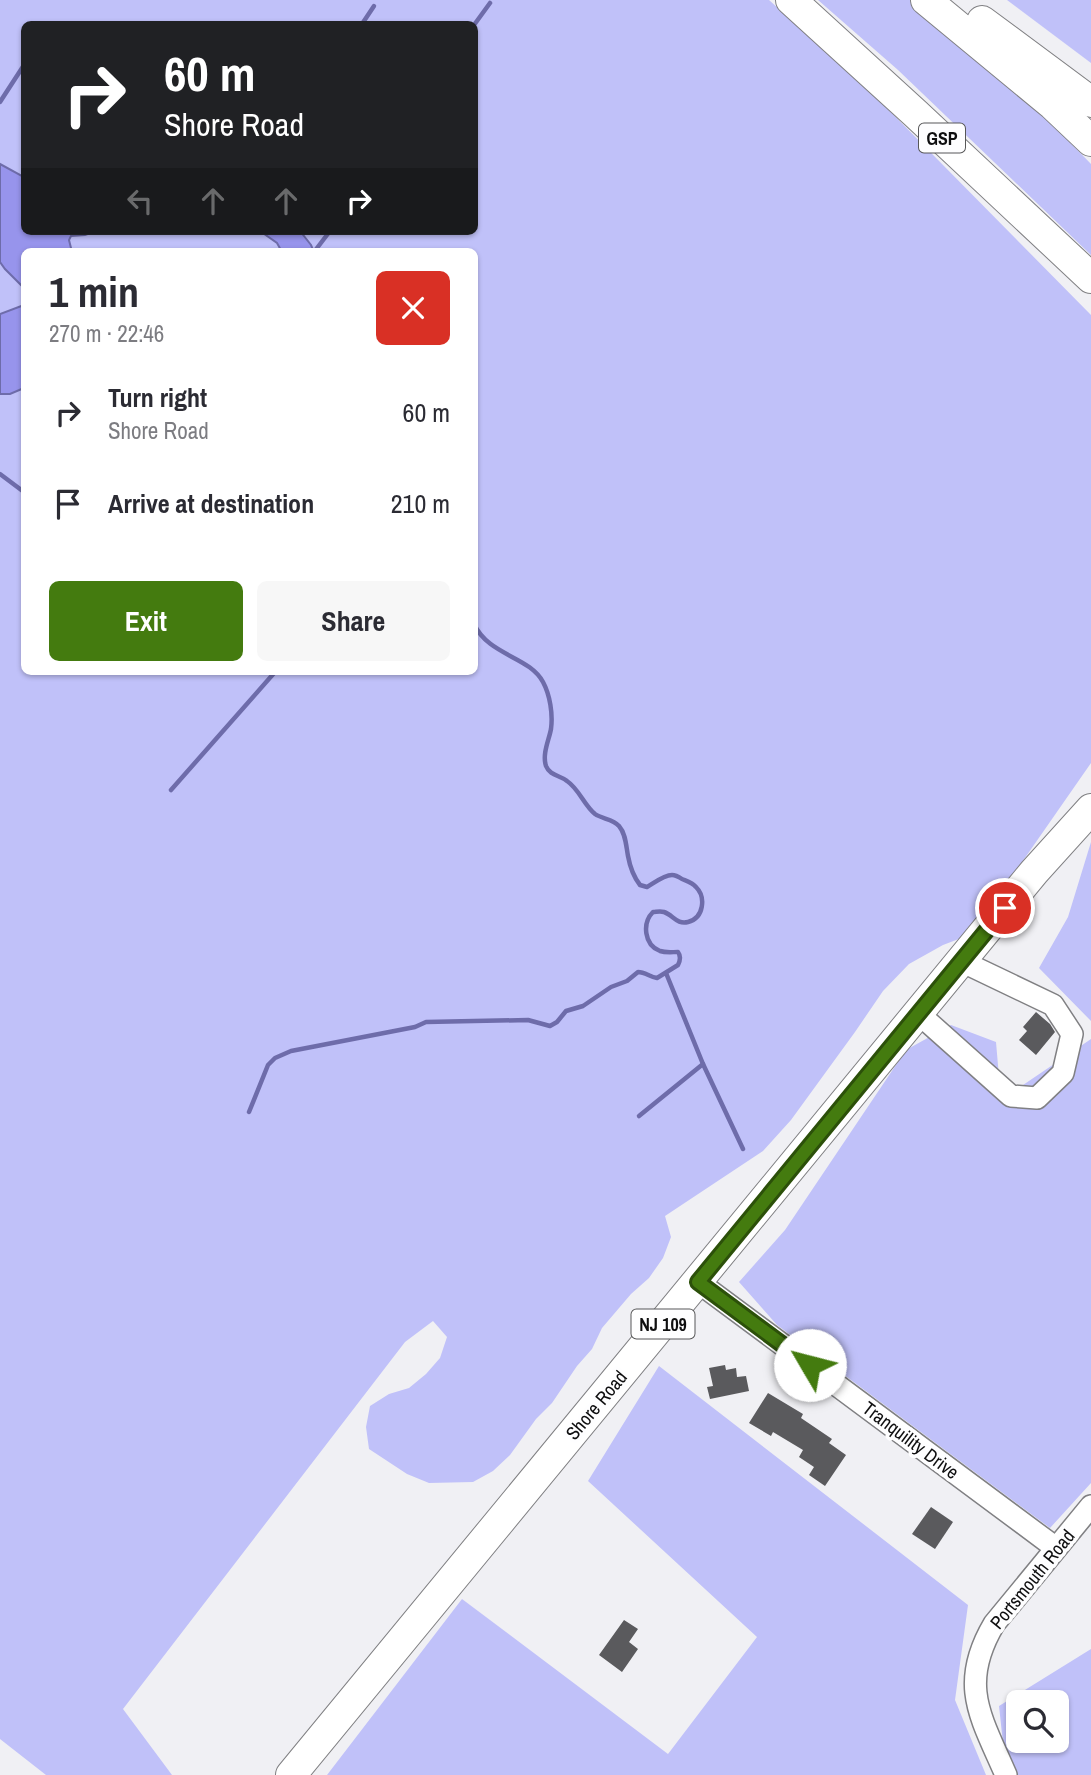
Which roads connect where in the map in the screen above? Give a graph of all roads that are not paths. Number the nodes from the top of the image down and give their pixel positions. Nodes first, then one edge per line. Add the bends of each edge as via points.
1 (791, 0) edge
2 (926, 0) edge
3 (955, 0) edge
4 (1091, 102) edge
5 (1091, 141) edge
6 (1091, 278) edge
7 (1091, 792) edge
8 (1091, 809) edge
9 (1034, 872) junction
10 (961, 961) junction
11 (919, 1014) junction
12 (698, 1282) junction
13 (1091, 1506) edge
14 (1056, 1548) junction
15 (291, 1775) edge
16 (1006, 1775) edge

1 - 6 highway, GSP
2 - 5 highway
3 - 4 highway
7 - 9 highway, Shore Road / NJ 109
8 - 9 highway, Shore Road / NJ 109
9 - 10 highway, Shore Road / NJ 109
10 - 11 highway, Shore Road / NJ 109
10 - 11 street via 1053,1005 1072,1034 1063,1073 1037,1097 1011,1096
11 - 12 highway, Shore Road / NJ 109
12 - 14 street, Tranquility Drive
12 - 15 highway, Shore Road / NJ 109
13 - 14 street, Portsmouth Road
14 - 16 street, Portsmouth Road via 994,1624 978,1657 978,1709

